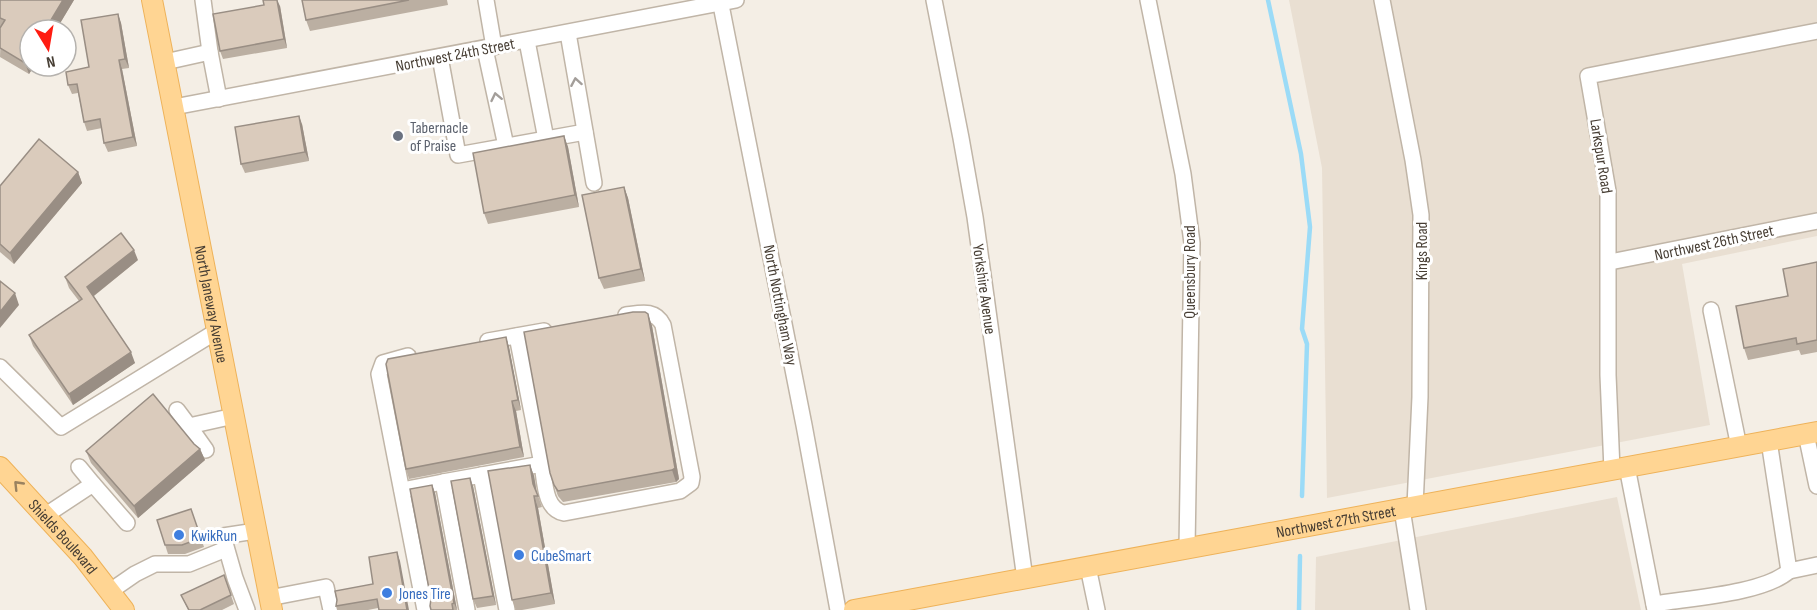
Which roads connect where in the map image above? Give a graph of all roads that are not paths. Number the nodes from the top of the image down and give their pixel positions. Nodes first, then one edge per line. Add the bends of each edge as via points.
1 (152, 0) edge
2 (202, 0) edge
3 (486, 0) edge
4 (934, 0) edge
5 (1148, 0) edge
6 (1382, 0) edge
7 (726, 1) edge
8 (1817, 31) edge
9 (568, 33) junction
10 (527, 41) junction
11 (490, 48) junction
12 (210, 52) junction
13 (440, 57) junction
14 (165, 62) junction
15 (219, 99) junction
16 (174, 107) junction
17 (585, 132) junction
18 (546, 139) junction
19 (507, 146) junction
20 (594, 183) dead end
21 (1817, 221) edge
22 (1610, 262) junction
23 (1711, 310) dead end
24 (615, 318) edge
25 (560, 328) edge
26 (217, 331) junction
27 (517, 336) junction
28 (470, 345) edge
29 (423, 353) edge
30 (0, 367) edge
31 (177, 410) dead end
32 (234, 416) junction
33 (189, 426) junction
34 (1811, 433) edge
35 (1769, 441) junction
36 (1739, 447) junction
37 (206, 450) dead end
38 (542, 464) junction
39 (0, 466) edge
40 (79, 467) dead end
41 (1619, 469) junction
42 (481, 475) junction
43 (443, 482) junction
44 (93, 483) junction
45 (1817, 486) edge
46 (402, 490) junction
47 (1409, 508) junction
48 (46, 515) junction
49 (127, 523) dead end
50 (256, 531) junction
51 (1187, 548) junction
52 (226, 549) junction
53 (1817, 565) edge
54 (1088, 567) junction
55 (1789, 571) junction
56 (1025, 579) junction
57 (110, 592) junction
58 (271, 604) edge
59 (1655, 607) edge
60 (124, 610) edge
61 (247, 610) edge
62 (331, 610) edge
63 (425, 610) edge
64 (467, 610) edge
65 (507, 610) edge
66 (838, 610) edge
67 (855, 610) edge
68 (1097, 610) edge
69 (1418, 610) edge

1 - 14 main road, North Janeway Avenue
2 - 12 street
3 - 11 street
4 - 56 street, Yorkshire Avenue via 975,217
5 - 51 street, Queensbury Road via 1183,174 1192,243
6 - 47 street, Kings Road via 1421,215 1420,397
7 - 9 street, Northwest 24th Street
7 - 66 street, North Nottingham Way
8 - 22 street, Larkspur Road via 1588,76 1608,191
9 - 10 street, Northwest 24th Street
17 -> 9 street
10 - 11 street, Northwest 24th Street
10 - 18 street
11 - 13 street, Northwest 24th Street
19 -> 11 street
12 - 14 street
12 - 15 street
13 - 15 street, Northwest 24th Street
13 - 19 street via 458,155
14 - 16 main road, North Janeway Avenue
15 - 16 street, Northwest 24th Street
16 - 26 main road, North Janeway Avenue
17 - 18 street
17 - 20 street
18 - 19 street
21 - 22 street, Northwest 26th Street
22 - 41 street, Larkspur Road via 1608,375
23 - 36 street
24 - 38 street via 647,312 660,319 691,483 680,491 564,513 557,512 550,503
25 - 27 street
26 - 30 street via 61,427
26 - 32 main road, North Janeway Avenue
27 - 28 street
27 - 38 street
29 - 46 street via 388,360 379,374
31 - 33 street
32 - 33 street
32 - 50 main road, North Janeway Avenue
33 - 37 street
34 - 35 main road, Northwest 27th Street
34 - 45 street
35 - 36 main road, Northwest 27th Street
35 - 55 street
36 - 41 main road, Northwest 27th Street
38 - 42 street
48 -> 39 main road, Shields Boulevard
40 - 44 street
41 - 47 main road, Northwest 27th Street
41 - 59 street, Larkspur Road
42 - 43 street
42 - 65 street
43 - 46 street
43 - 64 street
44 - 48 street
44 - 49 street
46 - 63 street
47 - 51 main road, Northwest 27th Street
47 - 69 street, Kings Road
48 - 57 main road, Shields Boulevard
50 - 52 street via 223,536
50 - 58 main road, North Janeway Avenue
51 - 54 main road, Northwest 27th Street
52 - 57 street via 189,564 155,564
52 - 61 street
53 - 55 street
54 - 56 main road, Northwest 27th Street
54 - 68 street
55 - 59 street via 1756,587
56 - 67 main road, Northwest 27th Street
57 - 60 main road, Shields Boulevard
58 - 62 street via 326,587

